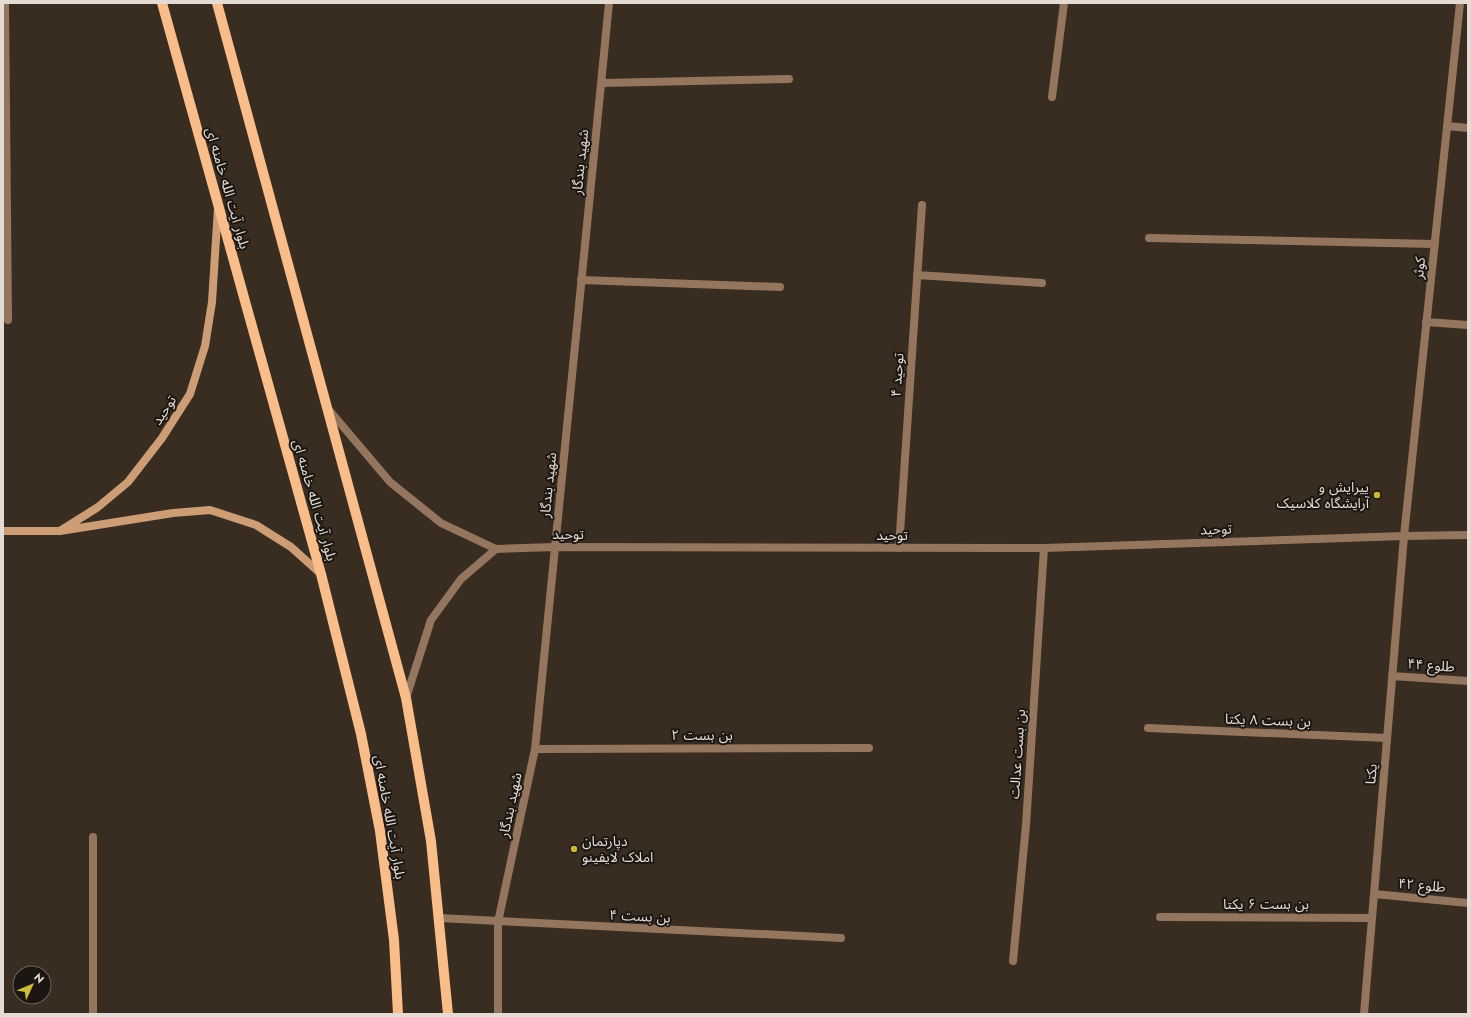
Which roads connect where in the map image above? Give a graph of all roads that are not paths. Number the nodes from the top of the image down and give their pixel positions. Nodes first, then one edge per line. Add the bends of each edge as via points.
1 (5, 3) edge
2 (162, 3) edge
3 (217, 3) edge
4 (609, 3) edge
5 (1064, 3) edge
6 (1460, 3) edge
7 (788, 79) dead end
8 (601, 84) junction
9 (1052, 98) dead end
10 (1447, 126) junction
11 (1468, 128) edge
12 (218, 204) junction
13 (922, 205) dead end
14 (1149, 238) dead end
15 (1435, 244) junction
16 (917, 275) junction
17 (581, 280) junction
18 (1042, 283) dead end
19 (780, 287) dead end
20 (8, 320) dead end
21 (1426, 322) junction
22 (1468, 325) edge
23 (329, 410) junction
24 (3, 531) edge
25 (60, 531) junction
26 (1468, 535) edge
27 (1404, 536) junction
28 (555, 547) junction
29 (899, 548) junction
30 (1044, 548) junction
31 (496, 549) junction
32 (321, 574) junction
33 (1392, 676) junction
34 (1468, 681) edge
35 (406, 698) junction
36 (1148, 728) dead end
37 (1387, 738) junction
38 (869, 748) dead end
39 (535, 749) junction
40 (93, 837) dead end
41 (1374, 894) junction
42 (1468, 903) edge
43 (1160, 917) dead end
44 (439, 918) junction
45 (1372, 918) junction
46 (498, 922) junction
47 (841, 938) dead end
48 (1013, 961) dead end
49 (93, 1014) edge
50 (398, 1014) edge
51 (448, 1014) edge
52 (498, 1014) edge
53 (1364, 1014) edge

1 - 20 street
2 - 12 main road, بلوار آیت الله خامنه ای
3 - 23 main road
4 - 8 street, شهید بندگار
5 - 9 street
6 - 10 street, کوثر
7 - 8 street
8 - 17 street, شهید بندگار
10 - 11 street
10 - 15 street, کوثر
12 - 25 main road, توحید via 212,302 205,346 190,394 162,438 128,482 98,507
12 - 32 main road, بلوار آیت الله خامنه ای
13 - 16 street, توحید ۴
14 - 15 street
15 - 21 street, کوثر
16 - 18 street
16 - 29 street, توحید ۴
17 - 19 street
17 - 28 street, شهید بندگار
21 - 22 street
21 - 27 street, کوثر
23 - 31 street via 390,482 441,523
23 - 35 main road
24 - 25 main road
25 - 32 main road via 173,513 210,510 256,525 291,547
26 - 27 street, توحید
27 - 30 street, توحید
27 - 33 street, یکتا
28 - 29 street, توحید
28 - 31 street, توحید
28 - 39 street, شهید بندگار
29 - 30 street, توحید
30 - 48 street, بن بست عدالت via 1026,825
31 - 35 street via 461,579 431,620
32 - 50 main road, بلوار آیت الله خامنه ای via 361,734 380,831 394,940
33 - 34 street, طلوع ۴۴
33 - 37 street, یکتا
35 - 44 main road via 431,841
36 - 37 street, بن بست ۸ یکتا
37 - 41 street, یکتا
38 - 39 street, بن بست ۲
39 - 46 street, شهید بندگار
40 - 49 street
41 - 42 street, طلوع ۴۲
41 - 45 street, یکتا
43 - 45 street, بن بست ۶ یکتا
44 - 46 street, بن بست ۴
44 - 51 main road
45 - 53 street, یکتا
46 - 47 street, بن بست ۴
46 - 52 street, شهید بندگار

